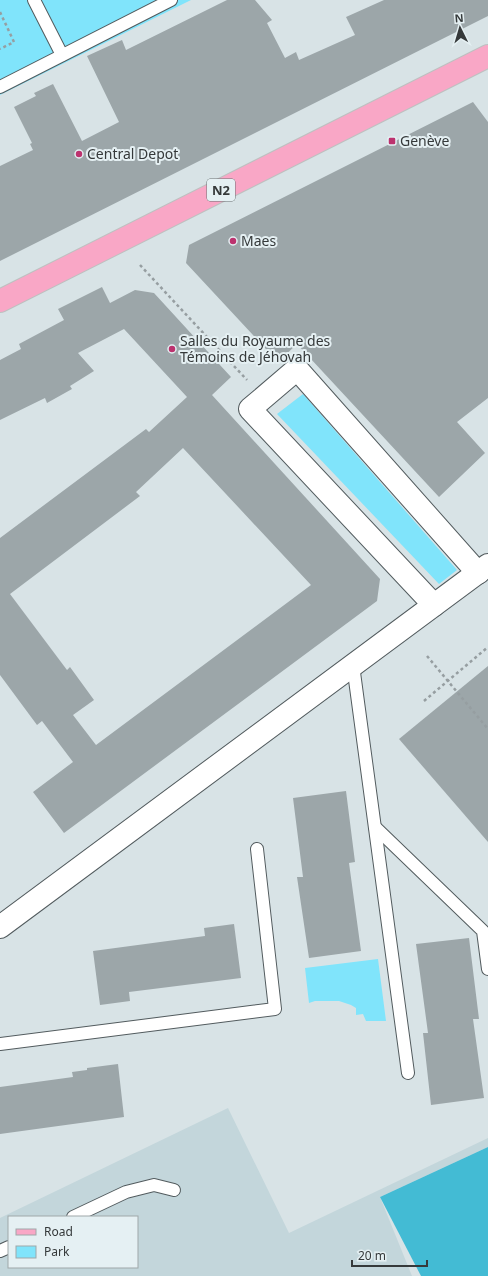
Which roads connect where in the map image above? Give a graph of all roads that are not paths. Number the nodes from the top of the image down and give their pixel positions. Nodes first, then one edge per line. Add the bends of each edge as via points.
1 (34, 0) edge
2 (171, 0) edge
3 (62, 54) junction
4 (488, 56) edge
5 (0, 87) edge
6 (0, 300) edge
7 (483, 569) edge
8 (434, 606) junction
9 (354, 665) junction
10 (375, 827) junction
11 (257, 849) dead end
12 (0, 927) edge
13 (488, 969) edge
14 (0, 1044) edge
15 (408, 1073) dead end
16 (174, 1190) dead end
17 (74, 1216) edge

1 - 3 lane
2 - 3 lane
3 - 5 lane
4 - 6 main road, N2
7 - 8 street
7 - 8 street via 297,369 250,409
8 - 9 street
9 - 10 lane
9 - 12 street
10 - 13 lane via 483,931
10 - 15 lane
11 - 14 lane via 275,1009
16 - 17 lane via 154,1185 126,1192

